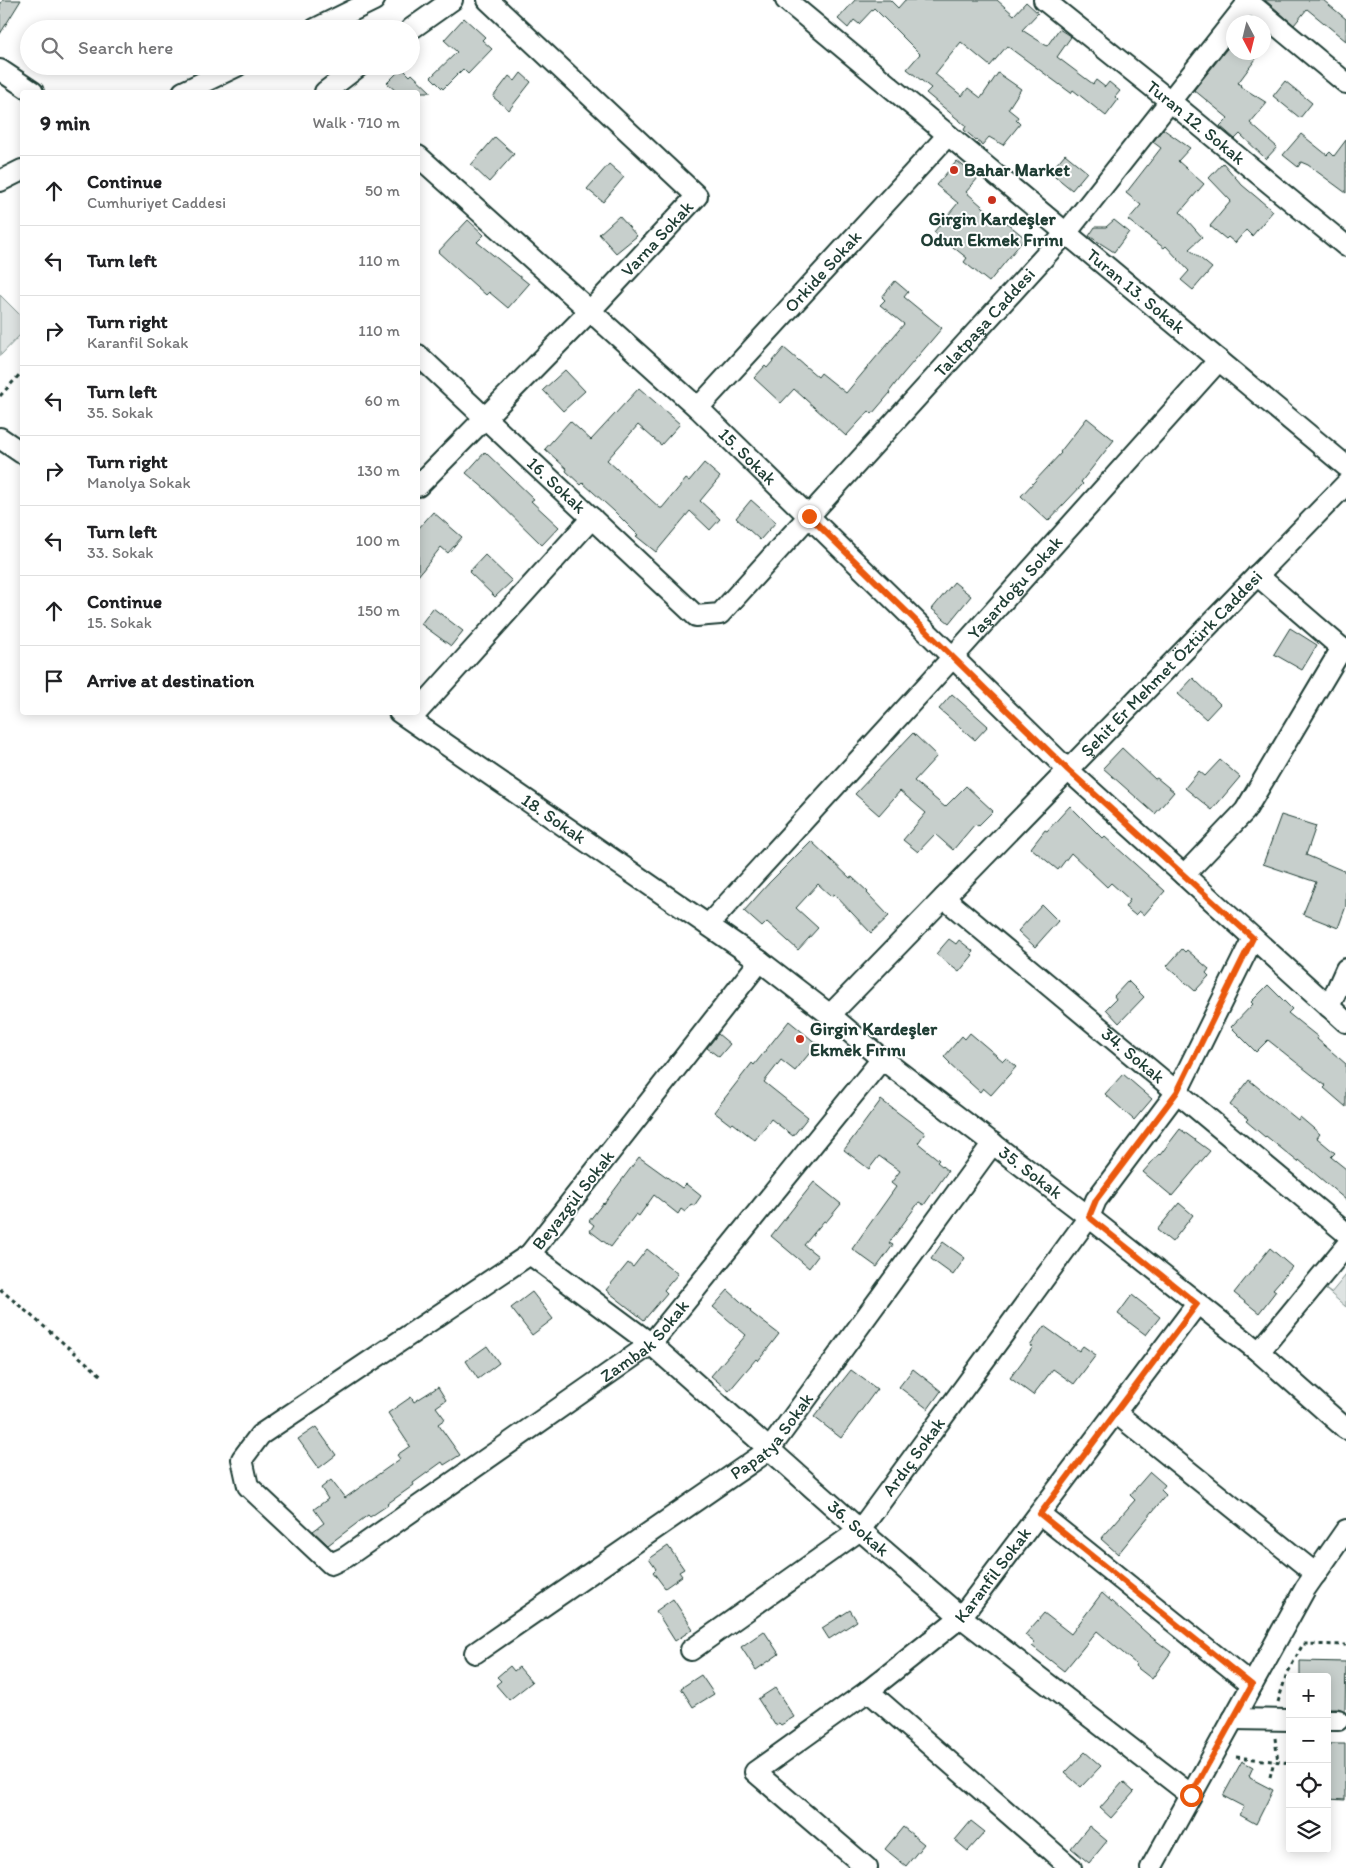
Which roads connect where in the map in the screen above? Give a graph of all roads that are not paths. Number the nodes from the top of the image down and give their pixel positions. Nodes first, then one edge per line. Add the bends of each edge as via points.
1 (374, 0) edge
2 (452, 0) edge
3 (488, 0) edge
4 (786, 0) edge
5 (1044, 0) edge
6 (1248, 1) edge
7 (333, 20) edge
8 (420, 23) edge
9 (0, 70) edge
10 (218, 75) edge
11 (350, 75) edge
12 (1346, 83) edge
13 (337, 89) edge
14 (30, 90) edge
15 (187, 90) edge
16 (1170, 101) junction
17 (948, 135) junction
18 (420, 158) edge
19 (20, 171) edge
20 (0, 181) edge
21 (1066, 233) junction
22 (1346, 246) edge
23 (589, 312) junction
24 (420, 357) edge
25 (1219, 360) junction
26 (698, 408) junction
27 (484, 417) junction
28 (0, 438) edge
29 (20, 453) edge
30 (1346, 466) edge
31 (420, 484) edge
32 (1346, 484) edge
33 (809, 516) junction
34 (592, 518) junction
35 (1257, 575) junction
36 (696, 616) joint
37 (1344, 650) edge
38 (953, 658) junction
39 (420, 704) edge
40 (412, 715) edge
41 (1068, 770) junction
42 (1184, 875) junction
43 (944, 898) junction
44 (708, 924) junction
45 (1253, 938) junction
46 (760, 961) junction
47 (1346, 969) edge
48 (1329, 1007) junction
49 (830, 1016) junction
50 (1346, 1022) edge
51 (882, 1059) junction
52 (1177, 1092) junction
53 (993, 1143) junction
54 (1089, 1217) junction
55 (1346, 1233) edge
56 (1346, 1246) edge
57 (530, 1254) junction
58 (1197, 1304) junction
59 (651, 1344) junction
60 (1259, 1352) junction
61 (1116, 1413) junction
62 (1346, 1429) edge
63 (769, 1450) junction
64 (1040, 1514) junction
65 (860, 1530) junction
66 (1346, 1530) edge
67 (346, 1558) joint
68 (1316, 1574) junction
69 (961, 1617) junction
70 (691, 1650) dead end
71 (475, 1653) dead end
72 (1252, 1685) junction
73 (868, 1691) junction
74 (1233, 1719) junction
75 (1282, 1720) edge
76 (1191, 1795) junction
77 (867, 1868) edge
78 (1071, 1868) edge
79 (1151, 1868) edge

1 - 7 street
2 - 8 street
3 - 23 street, Varna Sokak via 697,196
4 - 17 street, Turan 13. Sokak
5 - 16 street, Turan 12. Sokak
6 - 12 street
6 - 16 street, Talatpaşa Caddesi
9 - 14 street
10 - 15 street
11 - 13 street
16 - 21 street, Talatpaşa Caddesi
16 - 22 street, Turan 12. Sokak
17 - 21 street, Turan 13. Sokak
17 - 26 street, Orkide Sokak
18 - 23 street, 15. Sokak
19 - 20 street
21 - 25 street, Turan 13. Sokak
21 - 33 street, Talatpaşa Caddesi
23 - 26 street, 15. Sokak
23 - 27 street, Varna Sokak
24 - 27 street, 16. Sokak
25 - 30 street, Turan 13. Sokak
25 - 38 street, Yaşardoğu Sokak
26 - 33 street, 15. Sokak
27 - 31 street, Varna Sokak
27 - 34 street, 16. Sokak
28 - 29 street
32 - 35 street, Şehit Er Mehmet Öztürk Caddesi
33 - 36 street, Talatpaşa Caddesi via 720,614
33 - 38 street, 15. Sokak
34 - 36 street, 16. Sokak
34 - 39 street
35 - 37 street
35 - 41 street, Şehit Er Mehmet Öztürk Caddesi
37 - 42 street via 1245,811
38 - 41 street, 15. Sokak
38 - 44 street, Yaşardoğu Sokak
40 - 44 street, 18. Sokak
41 - 42 street, 15. Sokak
41 - 43 street, Şehit Er Mehmet Öztürk Caddesi
42 - 45 street, 15. Sokak
43 - 49 street, Şehit Er Mehmet Öztürk Caddesi
43 - 52 street, 34. Sokak
44 - 46 street, 35. Sokak
45 - 48 street, 15. Sokak
45 - 52 street, Ardıç Sokak
46 - 49 street, 35. Sokak
46 - 57 street, Beyazgül Sokak
47 - 48 street
48 - 50 street, 15. Sokak
49 - 51 street, 35. Sokak
51 - 53 street, 35. Sokak
51 - 59 street, Zambak Sokak
52 - 54 street, Ardıç Sokak via 1096,1200
52 - 55 street, 34. Sokak
53 - 54 street, 35. Sokak
53 - 63 street, Papatya Sokak
54 - 58 street, 35. Sokak
54 - 65 street, Ardıç Sokak
56 - 60 street
57 - 59 street, 36. Sokak
57 - 67 street, Beyazgül Sokak via 260,1435 242,1459 248,1486 331,1564
58 - 60 street, 35. Sokak
58 - 61 street, Karanfil Sokak
59 - 63 street, 36. Sokak
59 - 67 street, Zambak Sokak
60 - 62 street, 35. Sokak
61 - 64 street, Karanfil Sokak
61 - 68 street
63 - 65 street, 36. Sokak
63 - 71 street, Papatya Sokak
64 - 69 street, Karanfil Sokak
64 - 72 street
65 - 69 street, 36. Sokak
65 - 70 street, Ardıç Sokak
66 - 68 street
68 - 72 street
69 - 73 street, Karanfil Sokak
69 - 76 street, 36. Sokak
72 - 74 street
73 - 77 street, Karanfil Sokak via 755,1772
73 - 78 street
74 - 75 street
74 - 76 street
76 - 79 street

